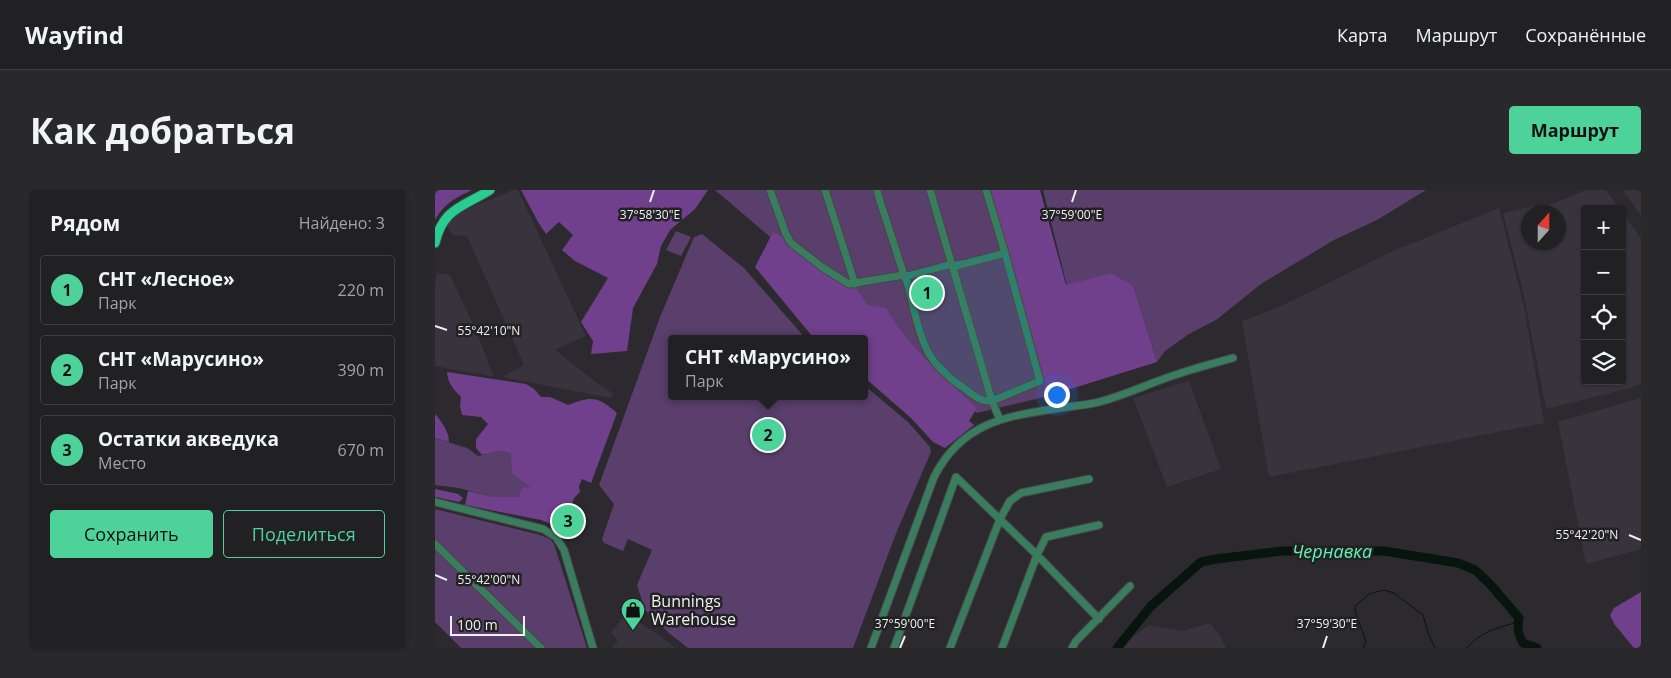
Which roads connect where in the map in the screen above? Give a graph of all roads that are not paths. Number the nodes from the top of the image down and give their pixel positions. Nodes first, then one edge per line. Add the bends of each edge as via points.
1 (490, 190) edge
2 (770, 190) edge
3 (825, 190) edge
4 (877, 190) edge
5 (930, 190) edge
6 (986, 190) edge
7 (435, 243) edge
8 (1005, 254) junction
9 (953, 265) junction
10 (904, 275) junction
11 (855, 284) junction
12 (1233, 358) dead end
13 (992, 401) junction
14 (999, 420) junction
15 (1089, 479) dead end
16 (435, 502) edge
17 (999, 519) junction
18 (1099, 525) dead end
19 (435, 544) edge
20 (1037, 555) junction
21 (1130, 586) dead end
22 (1099, 619) junction
23 (541, 648) edge
24 (593, 648) edge
25 (871, 648) edge
26 (894, 648) edge
27 (950, 648) edge
28 (1002, 648) edge
29 (1072, 648) edge

1 - 7 main road via 448,214
2 - 11 street via 791,244 849,284
3 - 11 street
4 - 10 street
5 - 9 street
6 - 8 street
8 - 9 street
8 - 13 street via 1040,381
9 - 10 street
9 - 13 street
10 - 11 street
10 - 13 street via 927,352 959,385 979,400
12 - 14 street via 1098,402
13 - 14 street
14 - 25 street via 959,442 939,468
15 - 17 street via 1021,493 1010,501
16 - 24 street via 543,529 556,537 564,550
17 - 20 street
17 - 26 street via 956,476
17 - 27 street
18 - 20 street via 1046,537
19 - 23 street
20 - 22 street
20 - 28 street
21 - 22 street
22 - 29 street

